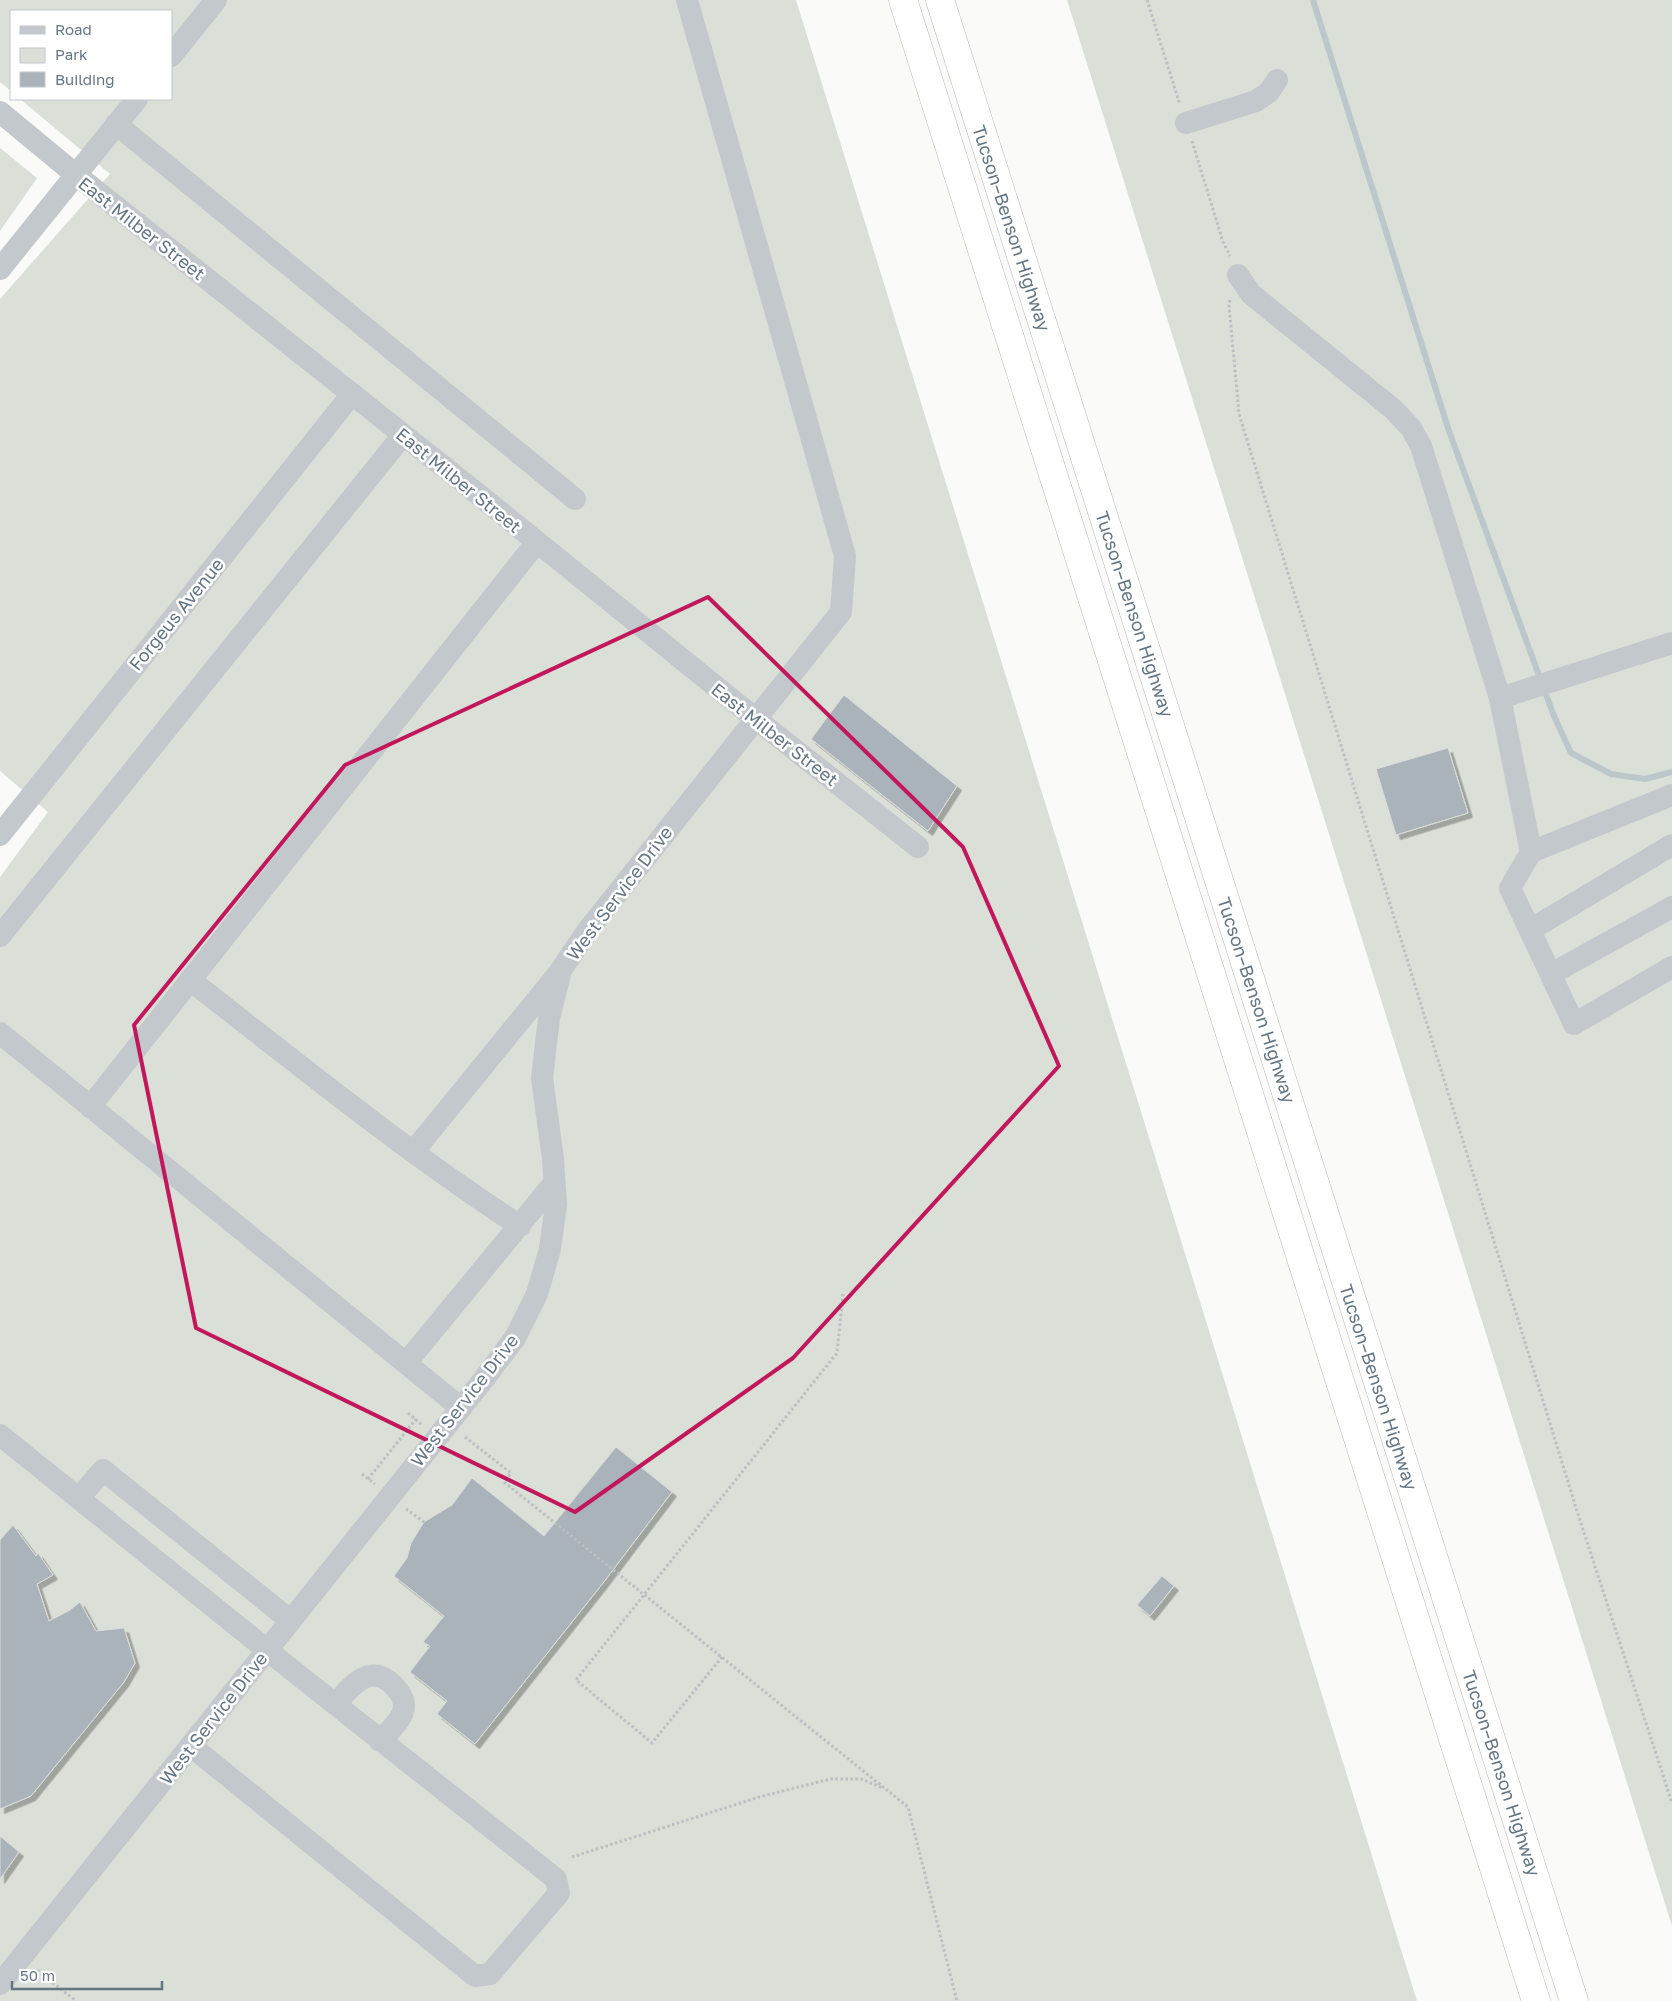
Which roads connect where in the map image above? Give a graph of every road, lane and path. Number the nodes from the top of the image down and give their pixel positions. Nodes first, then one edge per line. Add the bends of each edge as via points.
1 (216, 0) edge
2 (687, 0) edge
3 (903, 0) edge
4 (940, 0) edge
5 (1147, 0) edge
6 (172, 55) edge
7 (1278, 80) dead end
8 (136, 100) edge
9 (0, 112) edge
10 (1186, 123) junction
11 (116, 124) junction
12 (75, 174) junction
13 (0, 269) edge
14 (1238, 274) junction
15 (352, 394) junction
16 (403, 435) junction
17 (575, 499) dead end
18 (536, 543) junction
19 (1672, 643) edge
20 (1500, 698) junction
21 (756, 719) junction
22 (1672, 794) edge
23 (0, 835) edge
24 (1672, 845) edge
25 (918, 847) dead end
26 (1531, 852) junction
27 (1672, 907) edge
28 (1530, 930) junction
29 (0, 936) edge
30 (1672, 967) edge
31 (561, 970) junction
32 (1551, 974) junction
33 (190, 980) junction
34 (0, 1033) edge
35 (90, 1107) junction
36 (413, 1152) junction
37 (554, 1183) junction
38 (520, 1226) junction
39 (843, 1294) dead end
40 (406, 1363) junction
41 (461, 1408) junction
42 (408, 1413) dead end
43 (416, 1419) junction
44 (428, 1429) dead end
45 (460, 1432) dead end
46 (0, 1435) edge
47 (362, 1474) dead end
48 (368, 1478) junction
49 (382, 1489) dead end
50 (79, 1498) junction
51 (402, 1505) dead end
52 (424, 1522) dead end
53 (644, 1595) junction
54 (290, 1620) junction
55 (266, 1650) junction
56 (722, 1657) junction
57 (336, 1704) junction
58 (380, 1741) junction
59 (191, 1746) junction
60 (888, 1790) junction
61 (1672, 1803) edge
62 (572, 1857) dead end
63 (22, 1957) junction
64 (0, 1984) edge
65 (76, 2001) edge
66 (957, 2001) edge
67 (1535, 2001) edge
68 (1574, 2001) edge

1 - 6 street
2 - 21 street, West Service Drive via 845,556 841,612
3 - 67 highway, Tucson–Benson Highway
4 - 68 highway, Tucson–Benson Highway
5 - 10 path
7 - 10 street via 1269,92 1256,100
8 - 11 street
9 - 12 street, East Milber Street
10 - 14 path via 1223,242
11 - 12 street
11 - 17 street
12 - 13 street
12 - 15 street, East Milber Street
14 - 20 street via 1251,294 1411,428 1421,446
14 - 61 path via 1229,305 1240,414 1577,1511
15 - 16 street, East Milber Street
15 - 23 street, Forgeus Avenue
16 - 18 street, East Milber Street
16 - 29 street
18 - 21 street, East Milber Street
18 - 33 street
19 - 20 street
20 - 26 street
21 - 25 street, East Milber Street
21 - 31 street, West Service Drive via 588,930
22 - 26 street
24 - 28 street
26 - 28 street via 1510,888
27 - 32 street
28 - 32 street
30 - 32 street via 1574,1024
31 - 36 street
31 - 37 street, West Service Drive via 549,1018 542,1078
33 - 35 street
33 - 36 street
34 - 35 street
35 - 40 street
36 - 38 street
37 - 38 street
37 - 41 street, West Service Drive via 556,1204 550,1249 536,1294 515,1338
38 - 40 street
39 - 53 path via 837,1353
40 - 41 street
41 - 54 street, West Service Drive
42 - 43 path
43 - 44 path
43 - 48 path
45 - 53 path via 511,1473 504,1482
46 - 50 street
47 - 48 path
48 - 49 path
50 - 54 street via 103,1470
50 - 55 street
51 - 52 path
53 - 56 path
53 - 56 path via 576,1680 652,1743
54 - 55 street, West Service Drive
55 - 57 street
55 - 59 street, West Service Drive
56 - 60 path
57 - 58 street
57 - 58 street via 353,1684 367,1676 379,1676 390,1682 400,1692 404,1707 399,1719
58 - 59 street via 556,1879 559,1893 490,1974 475,1976
59 - 63 street, West Service Drive
60 - 62 path via 861,1779 831,1779 759,1797
60 - 66 path via 908,1807
63 - 64 street, West Service Drive
63 - 65 path

